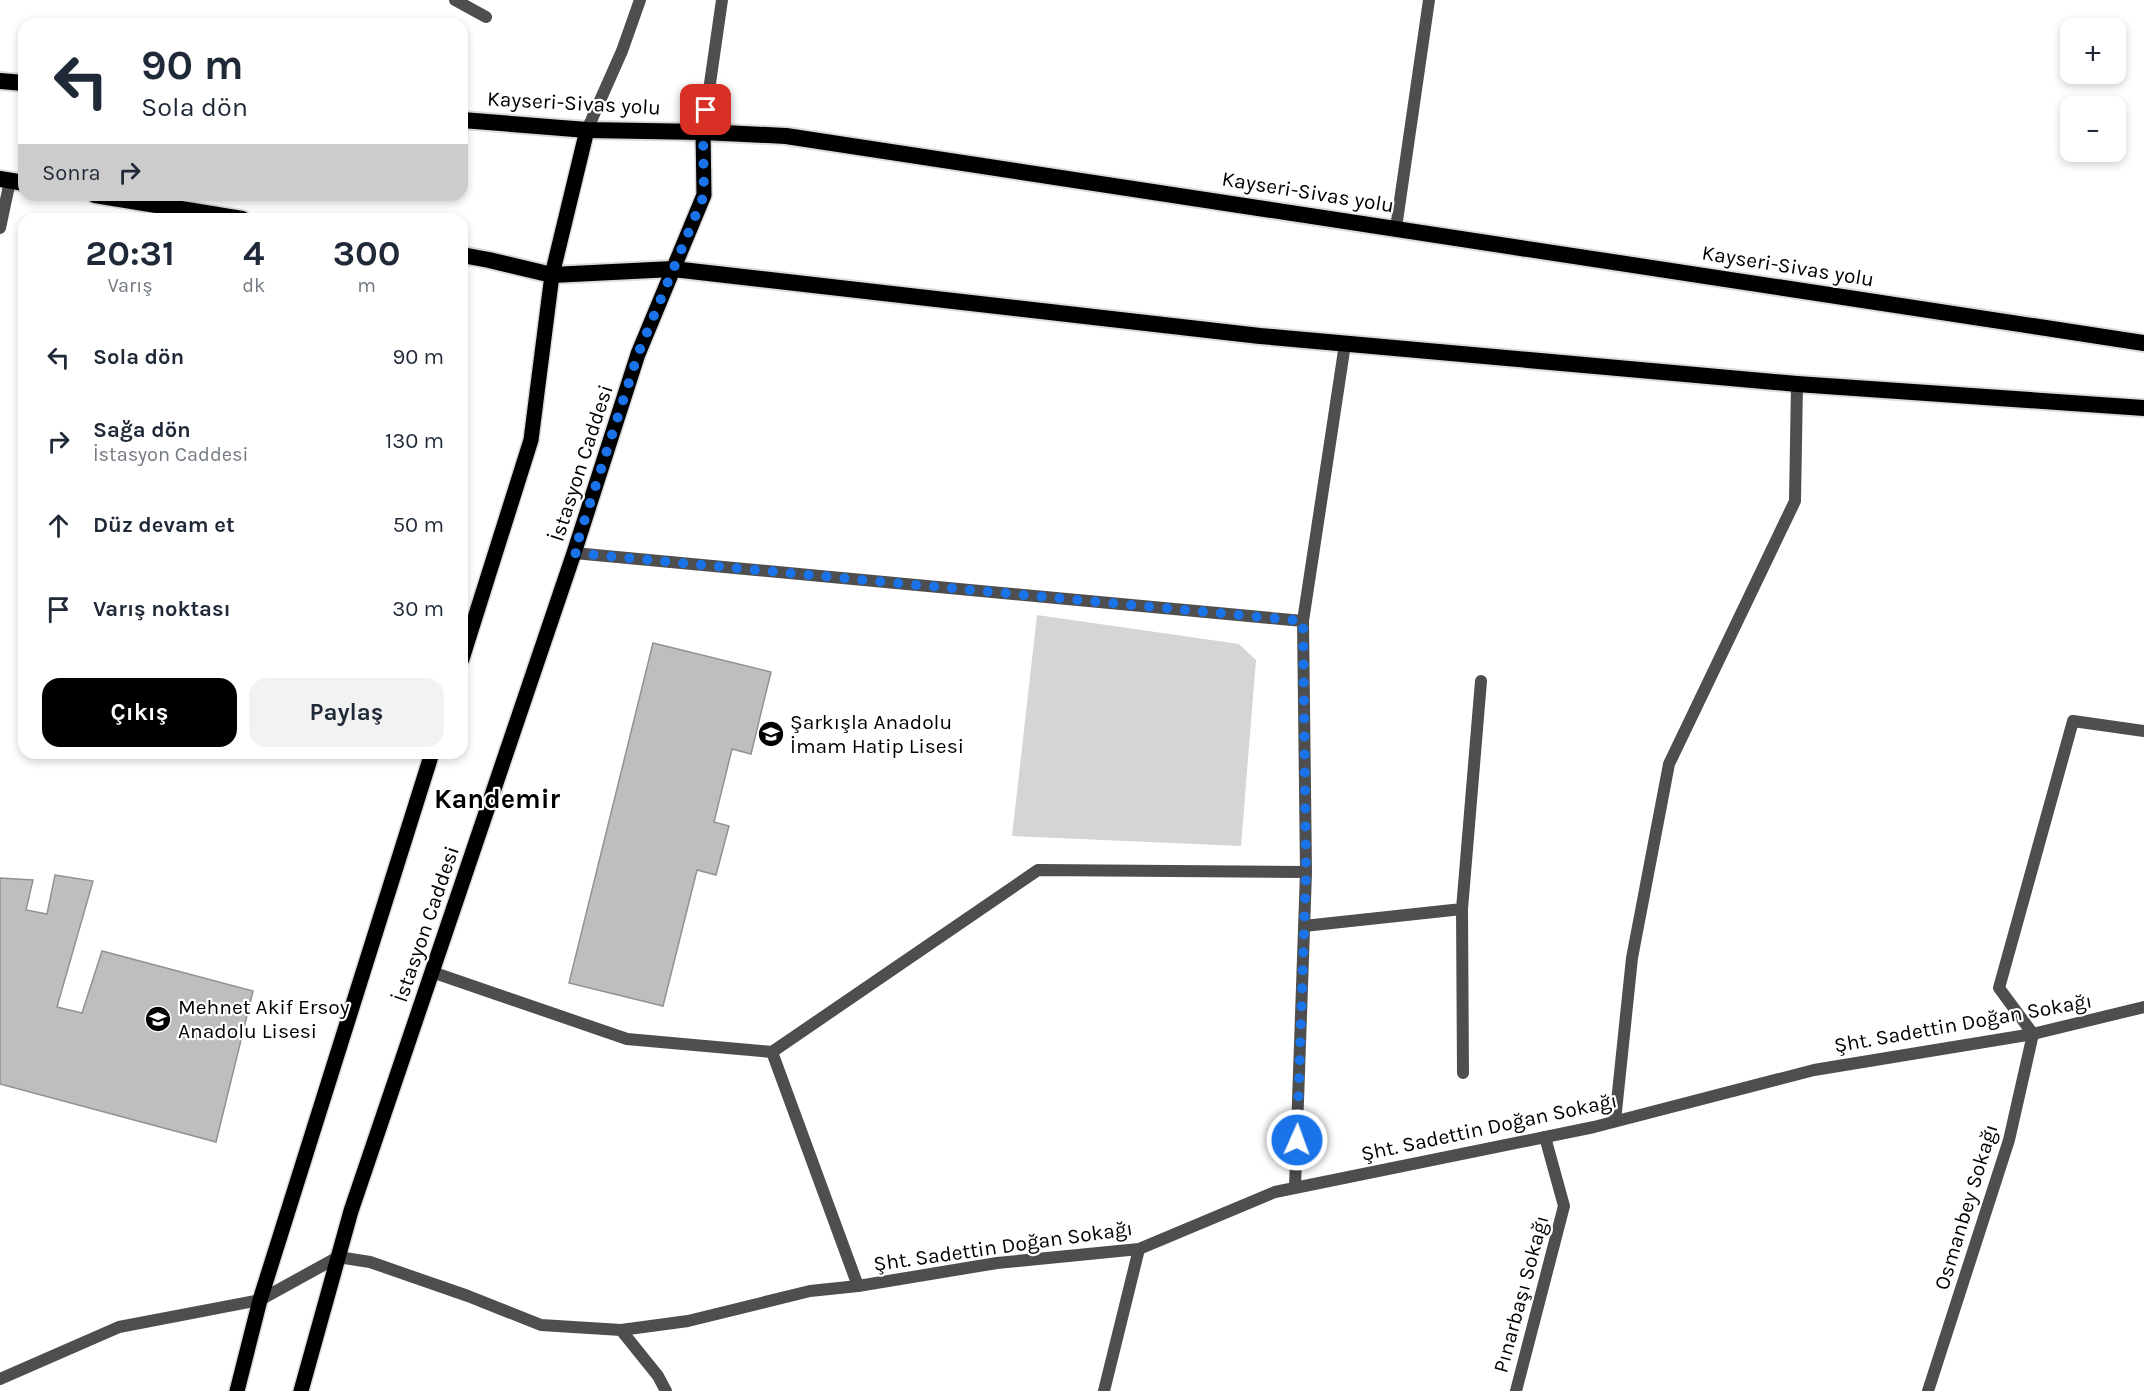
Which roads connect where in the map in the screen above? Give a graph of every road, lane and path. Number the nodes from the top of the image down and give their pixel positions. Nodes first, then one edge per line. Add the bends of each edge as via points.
1 (455, 0) edge
2 (640, 0) edge
3 (722, 0) edge
4 (1429, 0) edge
5 (486, 17) dead end
6 (0, 81) edge
7 (18, 82) edge
8 (468, 120) edge
9 (587, 130) junction
10 (703, 132) junction
11 (12, 181) edge
12 (132, 201) edge
13 (205, 213) edge
14 (0, 228) edge
15 (1396, 228) junction
16 (468, 256) edge
17 (673, 269) junction
18 (552, 275) junction
19 (2144, 343) edge
20 (1345, 344) junction
21 (1797, 384) junction
22 (2144, 408) edge
23 (574, 553) junction
24 (1303, 621) junction
25 (468, 640) edge
26 (1481, 681) dead end
27 (2144, 731) edge
28 (430, 759) edge
29 (1306, 873) junction
30 (1462, 909) junction
31 (1304, 926) junction
32 (432, 972) junction
33 (2144, 1007) edge
34 (2033, 1034) junction
35 (772, 1052) junction
36 (1463, 1073) dead end
37 (1616, 1121) junction
38 (1545, 1137) junction
39 (1296, 1187) junction
40 (1139, 1249) junction
41 (338, 1257) junction
42 (858, 1286) junction
43 (260, 1300) junction
44 (621, 1330) junction
45 (0, 1379) edge
46 (237, 1391) edge
47 (301, 1391) edge
48 (666, 1391) edge
49 (1104, 1391) edge
50 (1516, 1391) edge
51 (1928, 1391) edge

1 - 5 street
2 - 9 street
3 - 10 street
4 - 15 street
6 - 7 highway
8 - 9 highway, Kayseri-Sivas yolu
9 - 10 highway, Kayseri-Sivas yolu
9 - 18 main road
10 - 15 highway, Kayseri-Sivas yolu via 786,136
10 - 17 main road, İstasyon Caddesi via 704,195
11 - 14 street
12 - 13 highway
15 - 19 highway, Kayseri-Sivas yolu
16 - 18 highway
17 - 18 highway
17 - 20 highway
17 - 23 main road, İstasyon Caddesi via 638,354
18 - 25 main road via 531,440
20 - 21 highway
20 - 24 street
21 - 22 highway
21 - 37 street via 1795,501 1669,764 1632,958
23 - 24 street
23 - 32 main road, İstasyon Caddesi
24 - 29 street
26 - 30 street
27 - 34 street via 2073,721 1999,988
28 - 43 main road, İstasyon Caddesi
29 - 31 street
29 - 35 street via 1038,870
30 - 31 street
30 - 36 street
31 - 39 street
32 - 35 street via 627,1039
32 - 41 main road, İstasyon Caddesi
33 - 34 street, Şht. Sadettin Doğan Sokağı
34 - 37 street, Şht. Sadettin Doğan Sokağı via 1814,1070
34 - 51 street, Osmanbey Sokağı via 2009,1140
35 - 42 street
37 - 38 street, Şht. Sadettin Doğan Sokağı
38 - 39 street, Şht. Sadettin Doğan Sokağı
38 - 50 street, Pınarbaşı Sokağı via 1564,1206
39 - 40 street, Şht. Sadettin Doğan Sokağı via 1275,1192
40 - 42 street, Şht. Sadettin Doğan Sokağı via 997,1263
40 - 49 street
41 - 43 street
41 - 44 street, Şht. Sadettin Doğan Sokağı via 370,1262 541,1325
41 - 47 main road, İstasyon Caddesi
42 - 44 street, Şht. Sadettin Doğan Sokağı via 810,1291 688,1320
43 - 45 street via 119,1327
43 - 46 main road, İstasyon Caddesi
44 - 48 street

